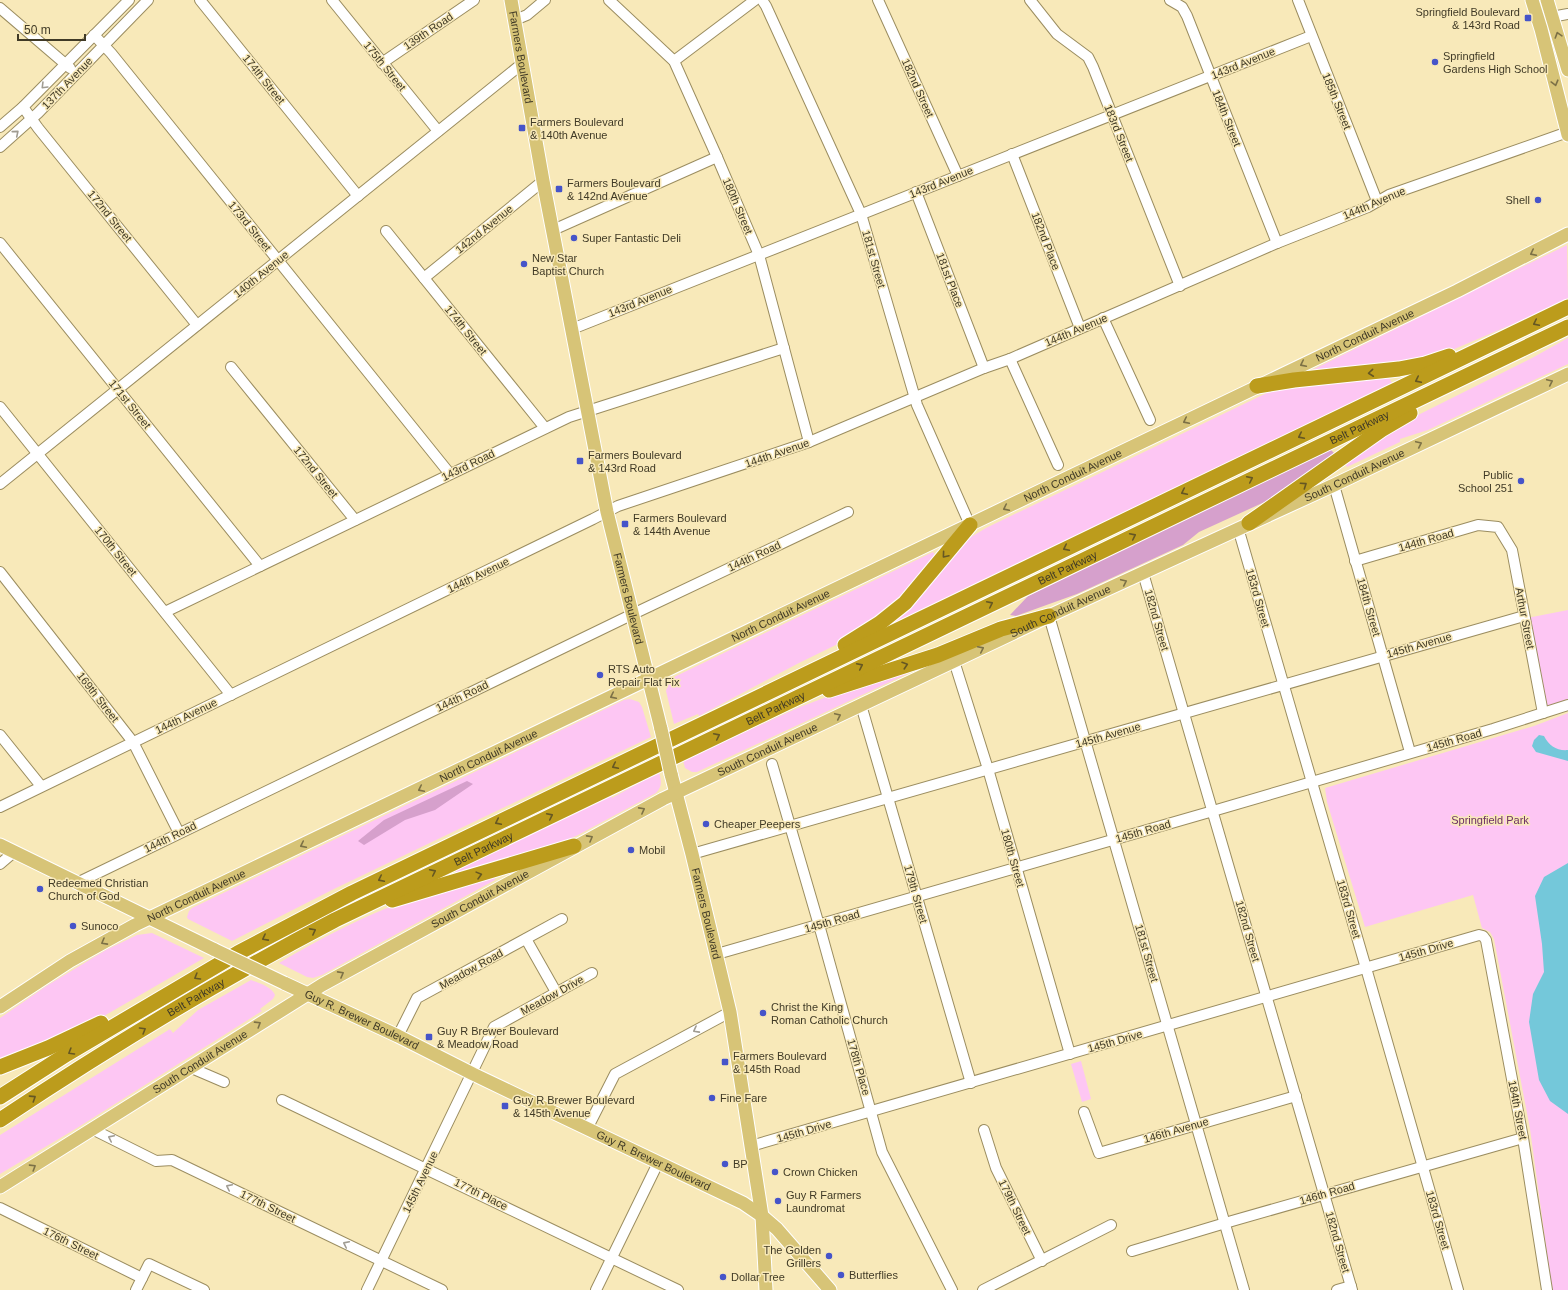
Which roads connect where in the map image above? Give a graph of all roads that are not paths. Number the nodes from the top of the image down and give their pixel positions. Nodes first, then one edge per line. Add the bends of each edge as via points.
1 (128, 0) edge
2 (148, 0) edge
3 (200, 0) edge
4 (332, 0) edge
5 (474, 0) edge
6 (511, 0) edge
7 (545, 0) edge
8 (609, 0) edge
9 (755, 0) edge
10 (762, 0) edge
11 (878, 0) edge
12 (1030, 0) edge
13 (1170, 0) edge
14 (1298, 0) edge
15 (1532, 0) edge
16 (1547, 0) edge
17 (0, 8) edge
18 (1568, 14) edge
19 (1552, 17) junction
20 (1538, 19) junction
21 (515, 20) junction
22 (94, 35) junction
23 (1311, 36) junction
24 (105, 45) junction
25 (674, 61) junction
26 (382, 62) junction
27 (522, 63) junction
28 (65, 64) junction
29 (1568, 70) edge
30 (77, 74) junction
31 (1210, 75) junction
32 (23, 107) junction
33 (1112, 114) junction
34 (31, 120) junction
35 (0, 127) edge
36 (438, 131) junction
37 (1568, 133) edge
38 (0, 147) edge
39 (1012, 154) junction
40 (718, 157) junction
41 (958, 176) junction
42 (544, 181) junction
43 (916, 192) junction
44 (358, 196) junction
45 (1377, 201) junction
46 (861, 214) junction
47 (553, 230) junction
48 (386, 231) dead end
49 (1568, 234) edge
50 (0, 243) edge
51 (1277, 243) junction
52 (759, 254) junction
53 (278, 260) junction
54 (424, 278) junction
55 (1180, 286) junction
56 (1568, 308) edge
57 (1103, 318) junction
58 (198, 325) junction
59 (1568, 327) edge
60 (1080, 328) junction
61 (572, 329) junction
62 (1504, 338) junction
63 (784, 348) junction
64 (1508, 356) junction
65 (1010, 359) junction
66 (232, 367) dead end
67 (984, 368) junction
68 (1568, 374) edge
69 (1257, 386) junction
70 (118, 389) junction
71 (914, 398) junction
72 (0, 407) edge
73 (587, 412) junction
74 (1150, 420) dead end
75 (545, 428) junction
76 (809, 442) junction
77 (38, 454) junction
78 (1058, 465) dead end
79 (450, 474) junction
80 (0, 484) edge
81 (1334, 485) junction
82 (607, 512) junction
83 (848, 512) dead end
84 (355, 520) junction
85 (970, 525) junction
86 (1244, 526) junction
87 (1498, 527) joint
88 (1355, 561) junction
89 (260, 566) junction
90 (0, 572) edge
91 (1144, 573) junction
92 (165, 612) junction
93 (632, 614) junction
94 (1049, 616) junction
95 (1524, 616) junction
96 (1382, 655) junction
97 (954, 661) junction
98 (648, 679) junction
99 (1284, 684) junction
100 (231, 694) junction
101 (750, 700) junction
102 (1568, 705) edge
103 (861, 706) junction
104 (775, 708) junction
105 (1184, 712) junction
106 (1543, 713) junction
107 (0, 735) edge
108 (1086, 741) junction
109 (133, 742) junction
110 (1410, 752) junction
111 (772, 764) dead end
112 (988, 770) junction
113 (1312, 782) junction
114 (41, 786) junction
115 (676, 792) junction
116 (889, 797) junction
117 (0, 807) edge
118 (1214, 811) junction
119 (790, 826) junction
120 (179, 833) junction
121 (1115, 840) junction
122 (0, 845) edge
123 (574, 846) junction
124 (14, 852) junction
125 (692, 854) junction
126 (0, 864) edge
127 (1016, 868) junction
128 (77, 883) junction
129 (917, 896) junction
130 (151, 918) junction
131 (562, 919) dead end
132 (335, 920) junction
133 (819, 924) junction
134 (1479, 935) joint
135 (526, 939) junction
136 (717, 954) junction
137 (1366, 968) junction
138 (592, 972) dead end
139 (177, 989) junction
140 (556, 992) junction
141 (307, 994) junction
142 (1267, 997) junction
143 (0, 1007) edge
144 (730, 1012) junction
145 (1168, 1026) junction
146 (398, 1036) junction
147 (1070, 1054) junction
148 (0, 1067) edge
149 (189, 1067) junction
150 (473, 1074) junction
151 (224, 1082) dead end
152 (971, 1083) junction
153 (0, 1096) edge
154 (1296, 1096) junction
155 (282, 1100) dead end
156 (872, 1111) junction
157 (1084, 1112) dead end
158 (0, 1120) edge
159 (1197, 1124) junction
160 (587, 1128) junction
161 (92, 1129) junction
162 (984, 1130) dead end
163 (1523, 1138) junction
164 (751, 1146) junction
165 (658, 1163) junction
166 (1423, 1166) junction
167 (426, 1168) junction
168 (0, 1187) edge
169 (1324, 1194) junction
170 (0, 1208) edge
171 (762, 1216) junction
172 (1225, 1223) junction
173 (1111, 1225) dead end
174 (1132, 1251) dead end
175 (612, 1258) junction
176 (382, 1261) junction
177 (1042, 1261) junction
178 (142, 1278) junction
179 (1351, 1288) edge
180 (136, 1290) edge
181 (204, 1290) edge
182 (367, 1290) edge
183 (442, 1290) edge
184 (596, 1290) edge
185 (678, 1290) edge
186 (766, 1290) edge
187 (830, 1290) edge
188 (952, 1290) edge
189 (983, 1290) edge
190 (1244, 1290) edge
191 (1337, 1290) edge
192 (1458, 1290) edge
193 (1547, 1290) edge

1 - 22 street, 137th Avenue
2 - 24 street, 137th Avenue
3 - 44 street, 174th Street
4 - 26 street, 175th Street
5 - 26 street, 139th Road
6 - 21 main road, Farmers Boulevard
7 - 21 street via 527,15
8 - 25 street, 180th Street
9 - 25 street
10 - 46 street, 181st Street
11 - 41 street, 182nd Street
12 - 33 street, 183rd Street via 1057,34 1088,57
13 - 31 street, 184th Street via 1182,7
14 - 23 street, 185th Street
15 - 20 main road
16 - 19 main road
17 - 28 street
18 - 19 street
19 - 20 street
29 -> 19 main road
20 -> 37 main road
21 - 27 main road, Farmers Boulevard
22 - 24 street, 173rd Street
22 - 28 street, 137th Avenue
23 - 31 street, 143rd Avenue
23 - 45 street, 185th Street
24 - 30 street, 137th Avenue
24 - 53 street, 173rd Street
25 - 40 street, 180th Street
26 - 36 street, 175th Street
27 - 36 street, 140th Avenue
27 - 42 main road, Farmers Boulevard
28 - 30 street
28 -> 32 street, 137th Avenue
30 - 34 street, 137th Avenue
31 - 33 street, 143rd Avenue
31 - 51 street, 184th Street
32 - 34 street, 172nd Street
32 - 35 street, 137th Avenue
33 - 39 street, 143rd Avenue
33 - 55 street, 183rd Street
38 -> 34 street, 137th Avenue
34 - 58 street, 172nd Street
36 - 44 street, 140th Avenue
37 - 45 street, 144th Avenue
39 - 41 street, 143rd Avenue
39 - 60 street, 182nd Place
40 - 47 street
40 - 52 street, 180th Street
41 - 43 street, 143rd Avenue
42 - 47 main road, Farmers Boulevard
42 - 54 street, 142nd Avenue
43 - 46 street, 143rd Avenue
43 - 67 street, 181st Place
44 - 53 street, 140th Avenue
45 - 51 street, 144th Avenue via 1368,207
46 - 52 street, 143rd Avenue
46 - 71 street, 181st Street
47 - 61 main road, Farmers Boulevard
48 - 54 street, 174th Street
49 -> 69 main road, North Conduit Avenue via 1485,277
50 - 70 street, 171st Street
51 - 55 street, 144th Avenue
52 - 61 street, 143rd Avenue
52 - 63 street, 180th Street
53 - 58 street, 140th Avenue
53 - 79 street, 173rd Street
54 - 75 street, 174th Street
55 - 57 street, 144th Avenue
56 -> 62 highway, Belt Parkway
57 - 60 street, 144th Avenue
57 - 74 street
58 - 70 street, 140th Avenue
59 - 64 highway, Belt Parkway
60 - 65 street, 144th Avenue
61 - 73 main road, Farmers Boulevard
62 -> 69 highway via 1413,367
62 -> 101 highway, Belt Parkway
63 - 73 street, 143rd Road
63 - 76 street, 180th Street
86 -> 64 highway via 1388,426 1450,393
104 -> 64 highway, Belt Parkway
65 - 67 street, 144th Avenue
65 - 78 street
66 - 84 street, 172nd Street
67 - 71 street, 144th Avenue
81 -> 68 main road, South Conduit Avenue
69 -> 85 main road, North Conduit Avenue
70 - 77 street, 140th Avenue
70 - 89 street, 171st Street
71 - 76 street, 144th Avenue
71 - 85 street, 181st Street
72 - 77 street, 170th Street
73 - 75 street, 143rd Road
73 - 82 main road, Farmers Boulevard
75 - 79 street, 143rd Road
76 - 82 street, 144th Avenue via 618,506
77 - 80 street, 140th Avenue
77 - 92 street, 170th Street
79 - 84 street, 143rd Road
81 - 86 main road, South Conduit Avenue
81 - 88 street, 184th Street
82 - 93 main road, Farmers Boulevard
82 - 100 street, 144th Avenue
83 - 93 street, 144th Road
84 - 89 street, 143rd Road
85 - 98 main road, North Conduit Avenue
85 -> 101 highway via 912,595 890,616
86 - 91 main road, South Conduit Avenue
86 - 99 street, 183rd Street
87 - 88 street, 144th Road via 1478,525
87 - 95 street, Arthur Street via 1512,550
88 - 96 street, 184th Street
89 - 92 street, 143rd Road
90 - 109 street, 169th Street
94 -> 91 main road, South Conduit Avenue
91 - 105 street, 182nd Street
92 - 100 street, 170th Street
93 - 98 main road, Farmers Boulevard
93 - 120 street, 144th Road
97 -> 94 main road, South Conduit Avenue
104 -> 94 highway via 938,655 1001,629
94 - 108 street, 181st Street
95 - 96 street, 145th Avenue
95 - 106 street, Arthur Street
96 - 99 street, 145th Avenue
96 - 110 street, 184th Street
97 - 103 main road, South Conduit Avenue
97 - 112 street, 180th Street
98 - 115 main road, Farmers Boulevard, bridge
98 -> 130 main road, North Conduit Avenue
99 - 105 street, 145th Avenue
99 - 113 street, 183rd Street
100 - 109 street, 144th Avenue
101 -> 139 highway, Belt Parkway via 346,896 238,953
102 - 106 street, 145th Road
115 -> 103 main road, South Conduit Avenue
103 - 116 street, 179th Street
132 -> 104 highway, Belt Parkway
105 - 108 street, 145th Avenue
105 - 118 street, 182nd Street
106 - 110 street, 145th Road
107 - 114 street
108 - 112 street, 145th Avenue
108 - 121 street, 181st Street
109 - 114 street, 144th Avenue
109 - 120 street, 169th Street
110 - 113 street, 145th Road
111 - 119 street, 178th Place
112 - 116 street, 145th Avenue
112 - 127 street, 180th Street
113 - 118 street, 145th Road
113 - 137 street, 183rd Street
114 - 117 street, 144th Avenue
123 -> 115 main road, South Conduit Avenue
115 - 125 main road, Farmers Boulevard
116 - 119 street, 145th Avenue
116 - 129 street, 179th Street
118 - 121 street, 145th Road
118 - 142 street, 182nd Street
119 - 125 street, 145th Avenue
119 - 133 street, 178th Place
120 - 128 street, 144th Road
121 - 127 street, 145th Road
121 - 145 street, 181st Street
122 - 124 main road, Guy R. Brewer Boulevard
132 -> 123 highway via 427,889 520,864
141 -> 123 main road, South Conduit Avenue
124 - 126 street
124 - 128 main road, Guy R. Brewer Boulevard
125 - 136 main road, Farmers Boulevard
127 - 129 street, 145th Road
127 - 147 street, 180th Street
128 - 130 main road, Guy R. Brewer Boulevard
129 - 133 street, 145th Road
129 - 152 street, 179th Street
130 - 141 main road, Guy R. Brewer Boulevard, bridge
130 -> 143 main road, North Conduit Avenue via 70,961
131 - 135 street, Meadow Road
158 -> 132 highway, Belt Parkway via 181,1006
133 - 136 street, 145th Road
133 - 156 street, 178th Place
134 - 137 street, 145th Drive
134 - 163 street, 184th Street via 1486,940
135 - 140 street
135 - 146 street, Meadow Road via 418,998
136 - 144 main road, Farmers Boulevard
137 - 142 street, 145th Drive
137 - 166 street, 183rd Street
138 - 140 street, Meadow Drive
139 - 148 highway
139 -> 153 highway, Belt Parkway
140 - 150 street, Meadow Drive via 494,1027
141 - 146 main road, Guy R. Brewer Boulevard
149 -> 141 main road, South Conduit Avenue
142 - 145 street, 145th Drive
142 - 154 street, 182nd Street
144 -> 160 street via 615,1074
144 - 164 main road, Farmers Boulevard
145 - 147 street, 145th Drive
145 - 159 street, 181st Street
146 - 150 main road, Guy R. Brewer Boulevard
147 - 152 street, 145th Drive
149 - 151 street
149 - 161 main road, South Conduit Avenue
150 - 160 main road, Guy R. Brewer Boulevard
150 - 167 street, 145th Avenue
152 - 156 street, 145th Drive
154 - 159 street, 146th Avenue
154 - 169 street, 182nd Street
155 - 167 street, 177th Place
156 - 164 street, 145th Drive
156 - 188 street, 178th Place via 882,1152
157 - 159 street, 146th Avenue via 1099,1153
159 - 172 street, 181st Street
160 - 165 main road, Guy R. Brewer Boulevard
168 -> 161 main road, South Conduit Avenue
176 -> 161 street, 177th Street via 172,1160 156,1161
162 - 177 street, 179th Street via 996,1168
163 - 166 street, 146th Road
163 - 193 street, 184th Street
164 - 171 main road, Farmers Boulevard
165 - 171 main road, Guy R. Brewer Boulevard via 737,1200
165 - 175 street
166 - 169 street, 146th Road
166 - 192 street, 183rd Street
167 - 175 street, 177th Place
167 - 176 street, 145th Avenue
169 - 172 street, 146th Road
169 - 179 street, 182nd Street
170 - 178 street, 176th Street
171 - 186 main road, Farmers Boulevard
171 - 187 main road, Guy R. Brewer Boulevard via 777,1229
172 - 174 street, 146th Road
172 - 190 street, 181st Street
173 - 177 street
175 - 184 street
175 - 185 street, 177th Place
176 - 182 street, 145th Avenue
176 - 183 street, 177th Street
177 - 189 street
178 - 180 street
178 - 181 street via 149,1264
179 - 191 street

